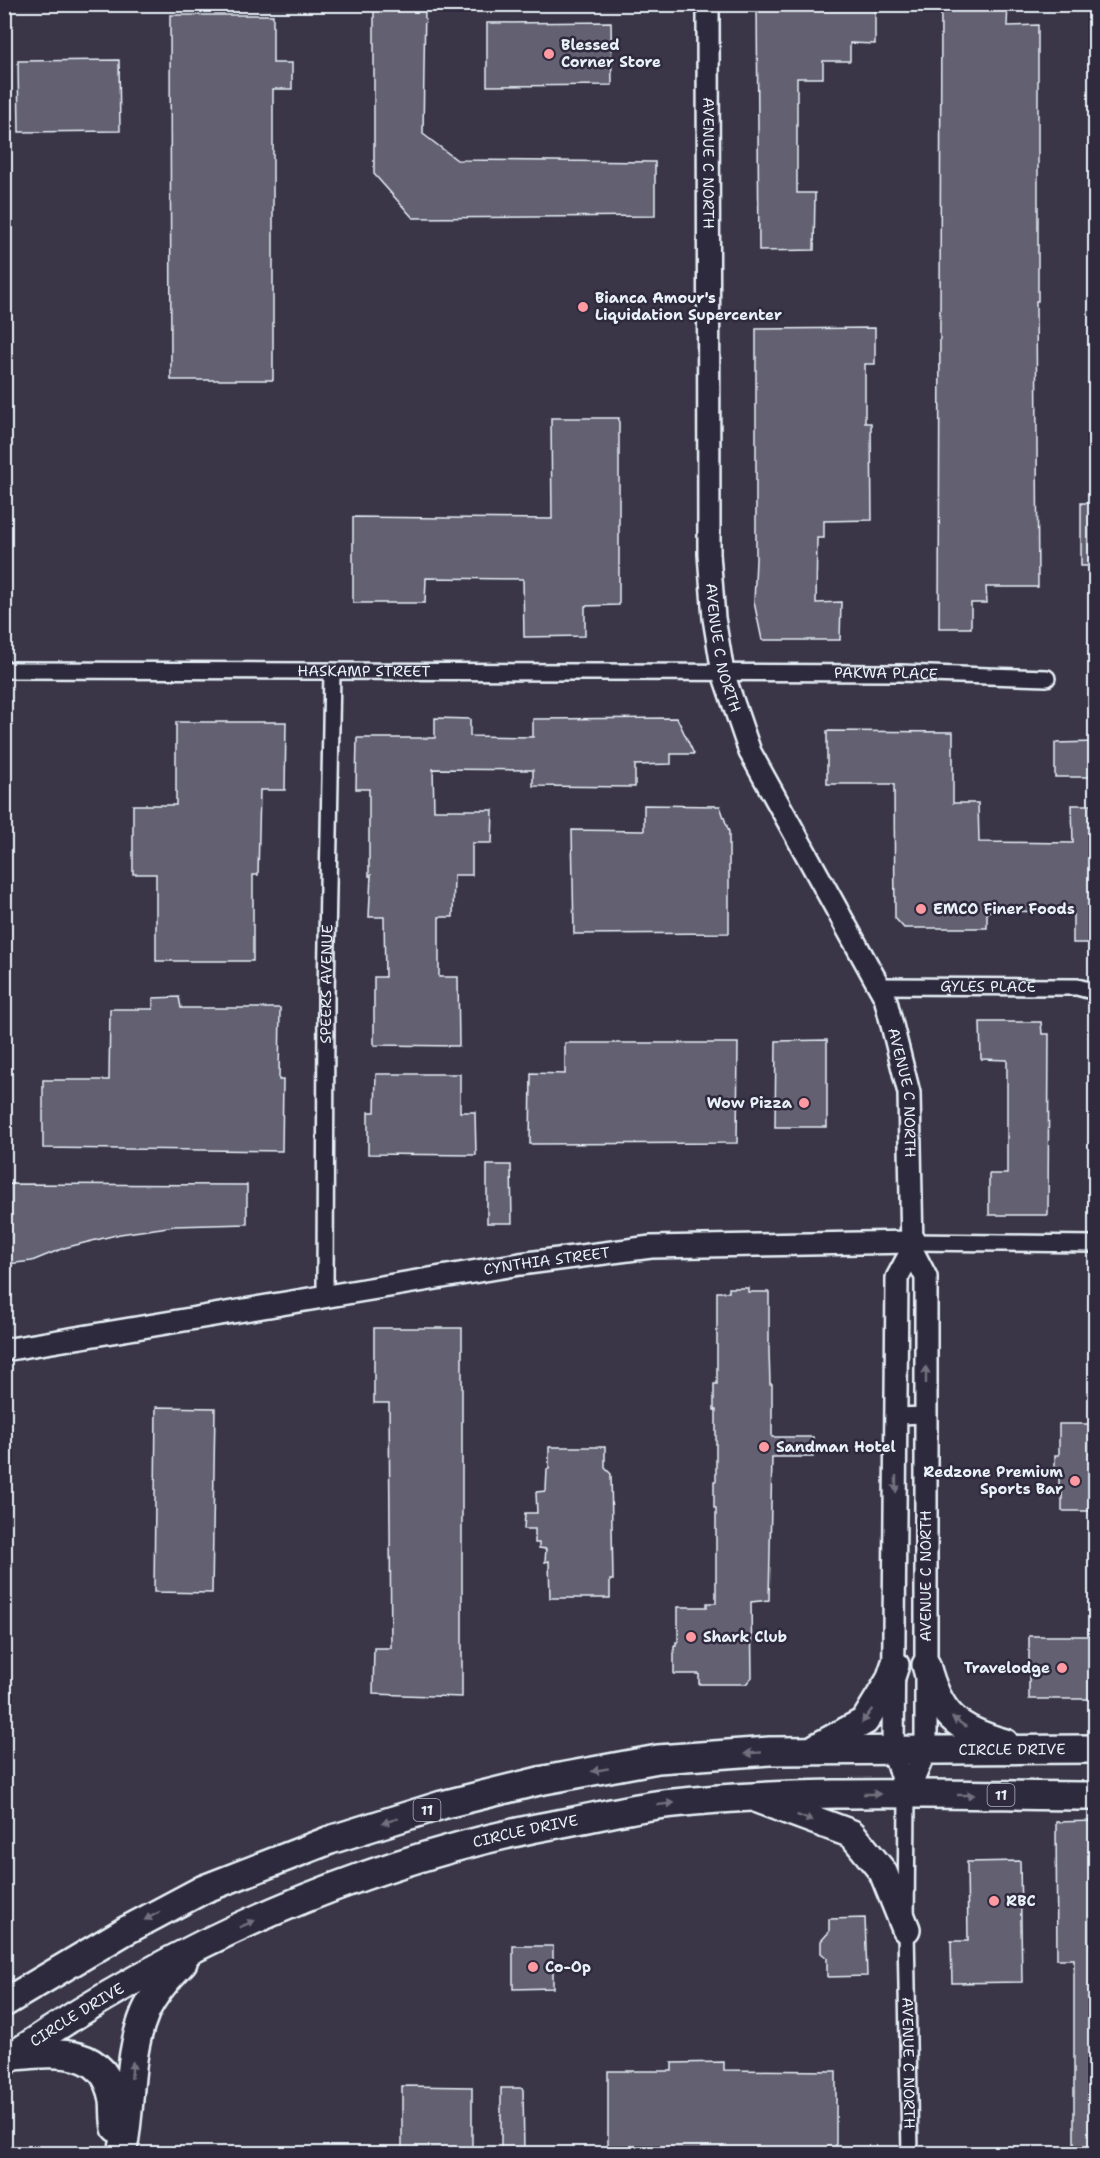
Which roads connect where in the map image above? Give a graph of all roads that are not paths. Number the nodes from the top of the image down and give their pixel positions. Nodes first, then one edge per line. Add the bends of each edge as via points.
1 (708, 8) edge
2 (4, 670) edge
3 (332, 671) junction
4 (723, 674) junction
5 (1047, 678) dead end
6 (878, 986) junction
7 (1095, 992) edge
8 (1095, 1244) edge
9 (912, 1246) junction
10 (325, 1296) junction
11 (4, 1350) edge
12 (926, 1415) junction
13 (897, 1416) junction
14 (895, 1665) junction
15 (926, 1665) junction
16 (926, 1749) junction
17 (1095, 1749) edge
18 (812, 1750) junction
19 (893, 1750) junction
20 (1032, 1750) junction
21 (907, 1795) junction
22 (750, 1796) junction
23 (1095, 1796) edge
24 (906, 1929) junction
25 (195, 1949) junction
26 (4, 2003) edge
27 (8, 2059) edge
28 (123, 2151) edge
29 (910, 2154) edge

1 - 4 main road, AVENUE C NORTH via 709,554
2 - 3 street, HASKAMP STREET
3 - 4 street, HASKAMP STREET
3 - 10 street, SPEERS AVENUE
4 - 5 street, PAKWA PLACE via 900,673
4 - 6 main road, AVENUE C NORTH via 754,762
6 - 7 street, GYLES PLACE via 1077,987
6 - 9 main road, AVENUE C NORTH via 885,997 909,1093
8 - 9 street, CYNTHIA STREET
9 - 10 main road, CYNTHIA STREET via 651,1247
12 -> 9 main road, AVENUE C NORTH via 926,1277
9 - 13 main road, AVENUE C NORTH via 897,1278
10 - 11 main road, CYNTHIA STREET
12 - 13 street
12 - 15 main road, AVENUE C NORTH
13 -> 14 main road, AVENUE C NORTH
14 -> 18 highway via 865,1721
14 - 19 main road, AVENUE C NORTH
15 - 16 main road, AVENUE C NORTH
20 -> 15 highway via 978,1734 947,1714 933,1691
16 - 19 highway, CIRCLE DRIVE / 11
16 - 20 highway, CIRCLE DRIVE / 11
16 - 21 main road, AVENUE C NORTH
17 - 20 highway, CIRCLE DRIVE / 11
18 - 19 highway, CIRCLE DRIVE / 11
18 -> 26 highway, CIRCLE DRIVE / 11 via 657,1759 539,1781 330,1840 204,1889
19 - 21 main road, AVENUE C NORTH
22 -> 21 highway, CIRCLE DRIVE / 11
21 -> 23 highway, CIRCLE DRIVE / 11
21 - 24 street, AVENUE C NORTH
22 -> 24 highway via 852,1834 883,1872
25 -> 22 highway, CIRCLE DRIVE / 11 via 331,1888 446,1851 661,1804
24 - 29 street, AVENUE C NORTH
25 - 27 highway, CIRCLE DRIVE / 11 via 100,2001
28 -> 25 highway via 132,2062 145,2012 157,1992
27 - 28 highway via 63,2053 97,2065 114,2099

